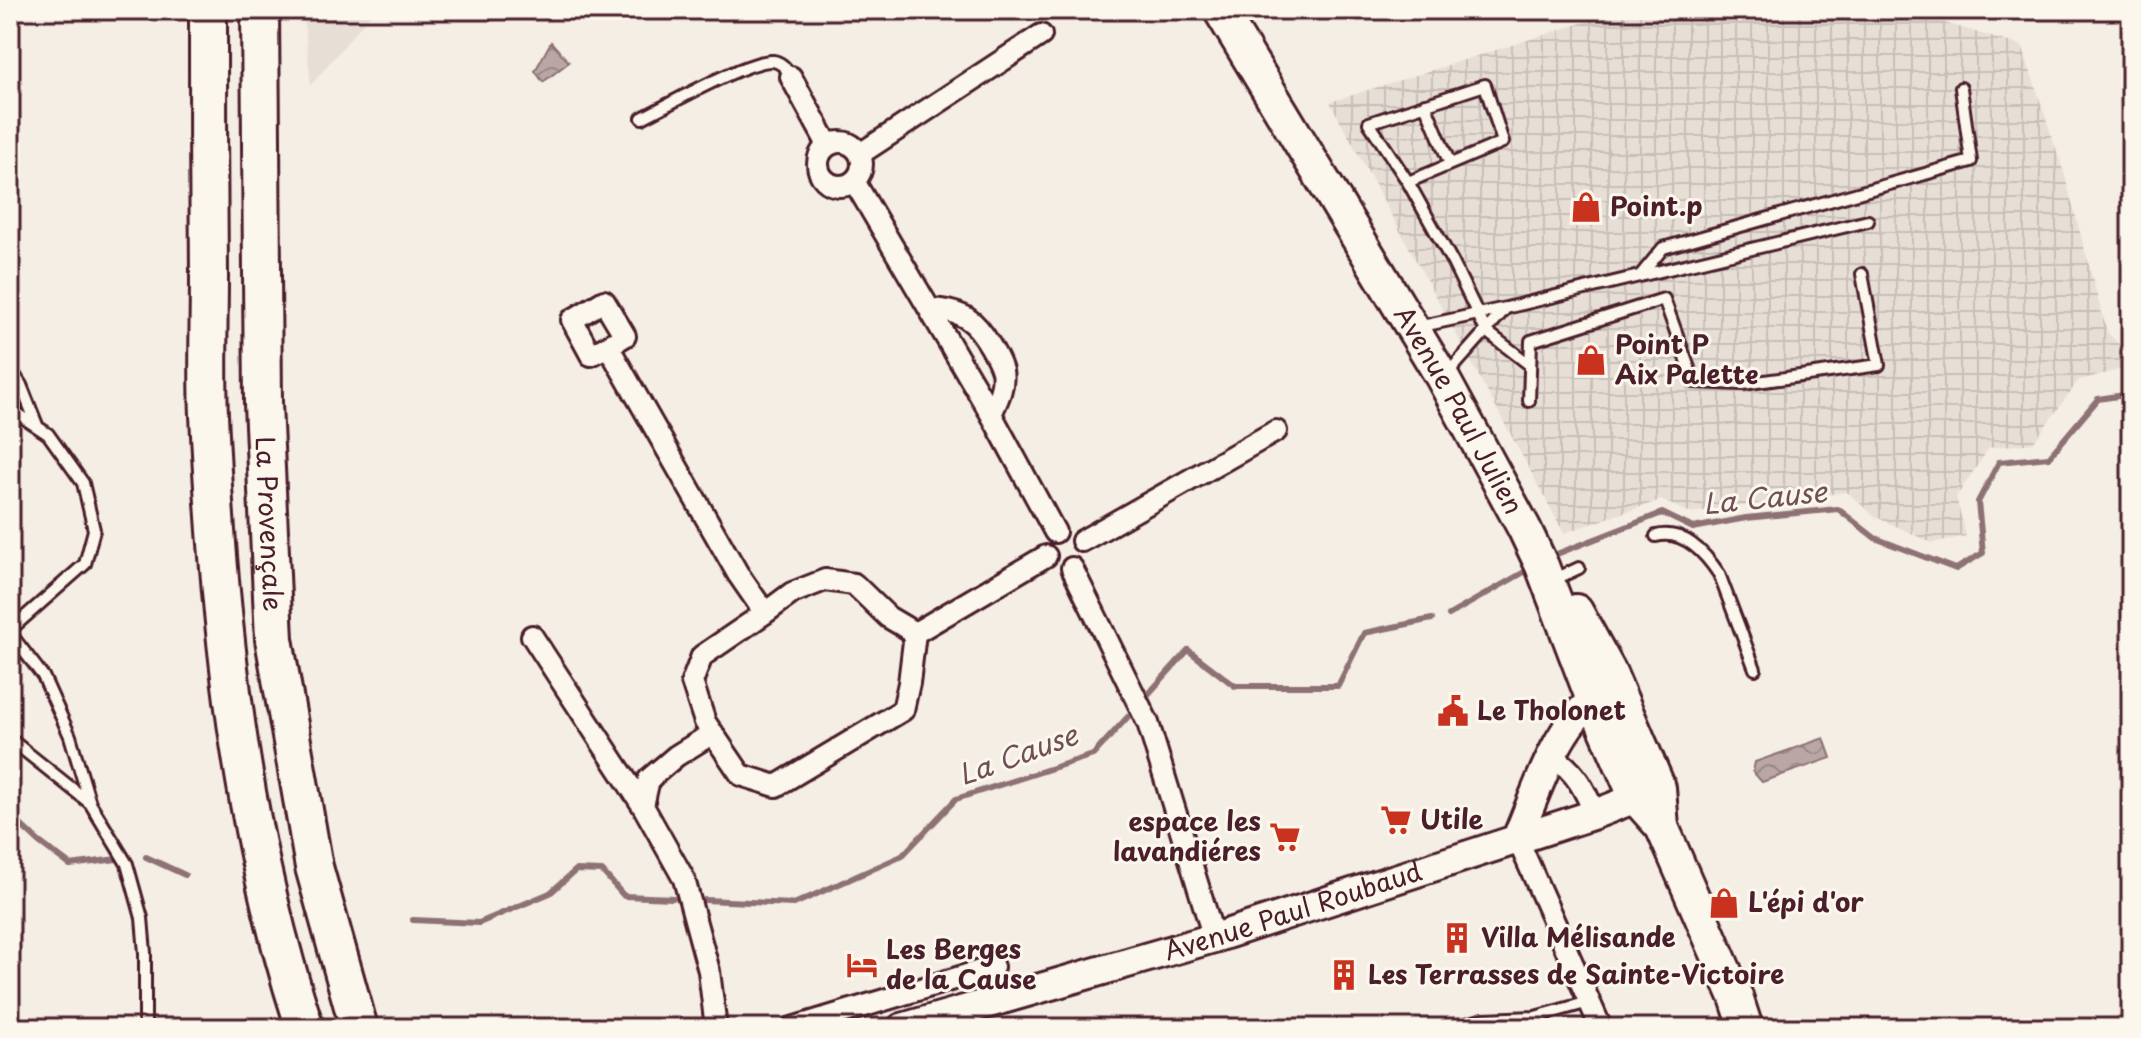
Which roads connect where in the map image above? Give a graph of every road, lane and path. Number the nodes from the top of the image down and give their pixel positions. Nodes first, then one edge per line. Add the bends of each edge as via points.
1 (208, 10) edge
2 (260, 10) edge
3 (1220, 10) edge
4 (1235, 10) edge
5 (1041, 35) dead end
6 (791, 77) joint
7 (1961, 88) dead end
8 (1425, 104) junction
9 (642, 118) dead end
10 (828, 145) junction
11 (860, 154) junction
12 (1450, 164) junction
13 (854, 181) junction
14 (1408, 182) junction
15 (1868, 221) dead end
16 (1862, 274) dead end
17 (1639, 277) junction
18 (1506, 308) junction
19 (930, 309) junction
20 (1479, 314) junction
21 (1422, 326) junction
22 (1486, 331) junction
23 (608, 346) dead end
24 (1530, 365) junction
25 (10, 368) edge
26 (1450, 371) junction
27 (1529, 401) dead end
28 (991, 414) junction
29 (10, 416) edge
30 (38, 427) junction
31 (1276, 431) dead end
32 (1527, 526) junction
33 (1055, 532) junction
34 (1656, 536) dead end
35 (1082, 541) junction
36 (1046, 556) junction
37 (1072, 568) junction
38 (1555, 572) junction
39 (765, 613) junction
40 (10, 632) edge
41 (915, 633) junction
42 (532, 636) dead end
43 (1755, 669) dead end
44 (1593, 700) junction
45 (713, 733) junction
46 (10, 739) edge
47 (1545, 755) junction
48 (1650, 786) junction
49 (90, 803) junction
50 (643, 806) junction
51 (1595, 814) junction
52 (1517, 838) junction
53 (1214, 938) junction
54 (993, 967) dead end
55 (938, 984) junction
56 (1589, 1002) junction
57 (947, 1015) junction
58 (145, 1028) edge
59 (305, 1028) edge
60 (359, 1028) edge
61 (716, 1028) edge
62 (792, 1028) edge
63 (902, 1028) edge
64 (1453, 1028) edge
65 (1601, 1028) edge
66 (1746, 1028) edge

1 - 59 highway, La Provençale via 209,412 222,618 241,766 261,867
2 - 60 highway, La Provençale via 263,404 274,639 314,867
3 - 32 main road, Avenue Paul Julien
4 - 21 main road, Avenue Paul Julien
5 - 11 street
6 - 9 lane via 774,61 751,65
6 - 10 street
7 - 17 lane via 1971,161 1663,248
8 - 12 lane
8 - 12 lane via 1485,85 1503,142
8 - 14 lane via 1369,123
10 - 11 street via 849,144
10 - 13 street via 818,156 821,178 833,186
11 - 13 street via 862,169
12 - 14 lane
13 - 19 street
14 - 20 lane
15 - 17 lane
16 - 24 lane via 1879,365 1743,384 1694,382 1664,299 1531,341
17 - 18 lane
18 - 20 lane
18 - 22 lane
19 - 28 street
19 - 28 street via 977,324 993,351 1002,371
20 - 21 lane
20 - 22 lane
21 - 26 main road, Avenue Paul Julien
22 - 24 lane
22 - 26 lane
23 - 39 street
24 - 27 lane
25 - 30 lane
26 - 32 main road, Avenue Paul Julien
28 - 33 street
29 - 30 lane via 15,412
30 - 40 lane via 83,483 94,530 85,564
31 - 35 street
32 - 38 main road, Avenue Paul Julien
33 - 35 street via 1072,532
33 - 36 street via 1045,543
34 - 43 lane via 1682,538 1712,563
35 - 37 street via 1081,559
36 - 37 street via 1054,566
36 - 41 street
37 - 53 street via 1148,723
38 - 44 main road, Avenue Paul Julien
38 - 48 main road, Avenue Paul Julien via 1609,671
39 - 41 street via 792,593 825,580 854,584 888,617
39 - 45 street via 702,656 692,682
40 - 49 lane via 43,676 70,736
41 - 45 street via 903,710 776,786 741,775
42 - 50 street
44 - 47 street via 1577,712
44 - 48 main road, Avenue Paul Julien
45 - 50 street via 649,779
46 - 49 lane
47 - 51 street via 1565,764 1583,784
47 - 52 street
48 - 51 street, Avenue Paul Roubaud
48 - 66 main road, Avenue Paul Julien
49 - 58 lane via 127,864 142,918
50 - 61 street via 684,879 709,971
51 - 52 street, Avenue Paul Roubaud
52 - 53 street, Avenue Paul Roubaud
52 - 56 street
53 - 57 street, Avenue Paul Roubaud
54 - 55 street
55 - 57 street
55 - 62 street
56 - 64 lane via 1535,1017 1484,1019
56 - 65 street
57 - 63 street, Avenue Paul Roubaud

